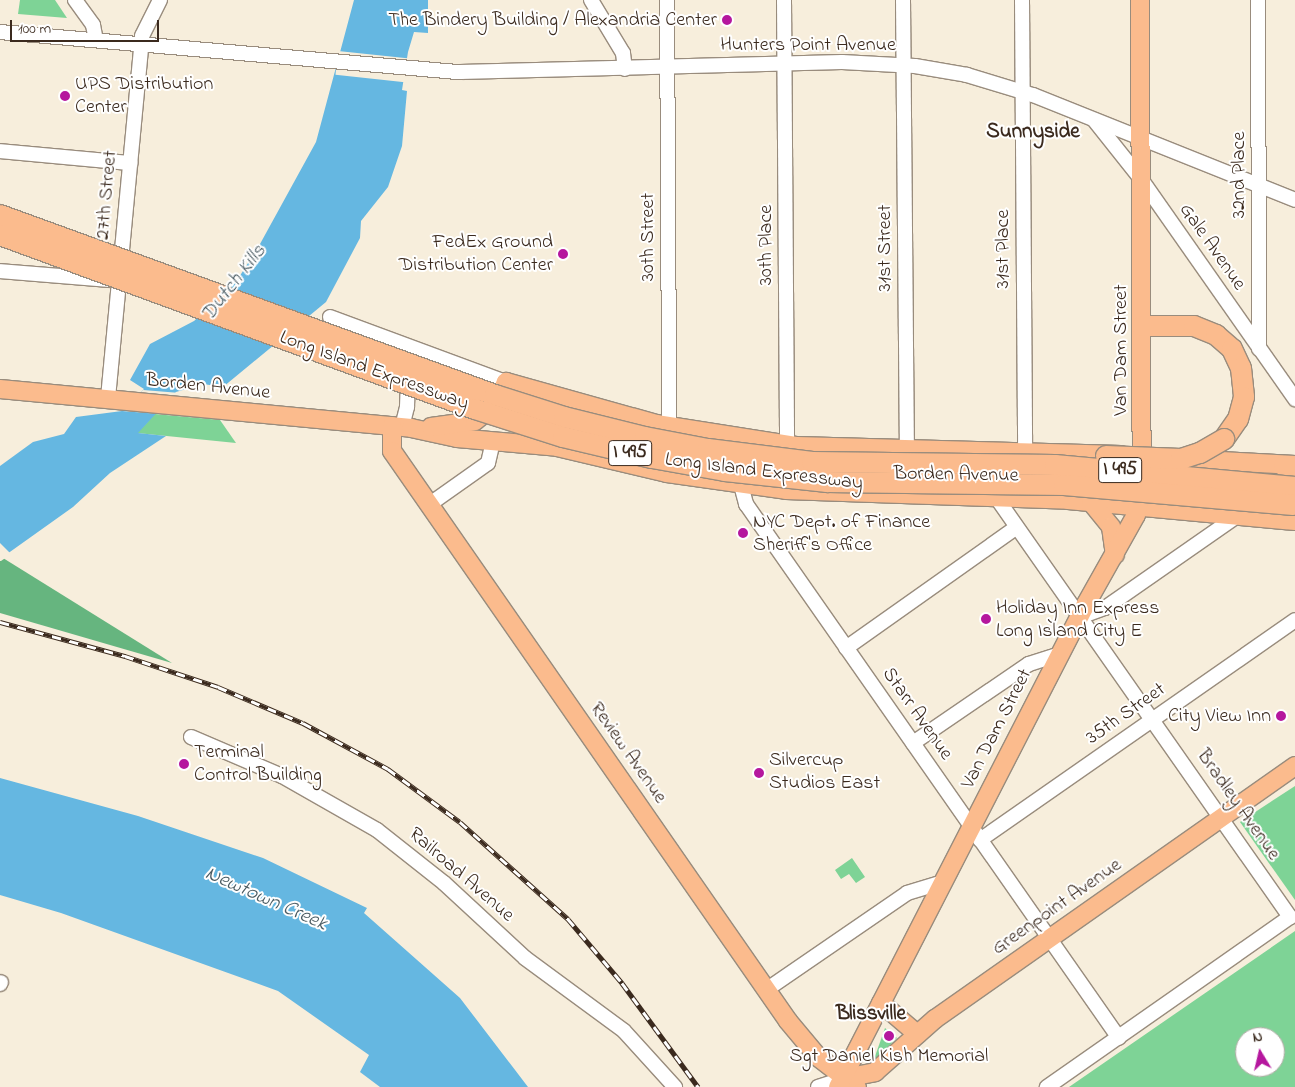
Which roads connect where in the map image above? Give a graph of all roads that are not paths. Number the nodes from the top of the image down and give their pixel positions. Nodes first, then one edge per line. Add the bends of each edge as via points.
1 (75, 0) edge
2 (160, 0) edge
3 (591, 0) edge
4 (667, 0) edge
5 (784, 0) edge
6 (903, 0) edge
7 (1022, 0) edge
8 (1140, 0) edge
9 (1258, 0) edge
10 (0, 32) edge
11 (96, 40) junction
12 (140, 44) junction
13 (784, 63) junction
14 (904, 64) junction
15 (667, 68) junction
16 (625, 69) junction
17 (1022, 91) junction
18 (1094, 120) junction
19 (1140, 137) junction
20 (0, 151) edge
21 (130, 163) junction
22 (1141, 179) junction
23 (1259, 185) junction
24 (1295, 200) edge
25 (0, 215) edge
26 (0, 235) edge
27 (0, 271) edge
28 (119, 282) junction
29 (330, 317) dead end
30 (1142, 326) junction
31 (410, 348) junction
32 (1259, 349) junction
33 (506, 382) junction
34 (0, 389) edge
35 (108, 398) junction
36 (500, 399) junction
37 (1295, 399) edge
38 (402, 427) junction
39 (669, 427) junction
40 (493, 441) junction
41 (540, 445) junction
42 (787, 445) junction
43 (907, 450) junction
44 (1025, 450) junction
45 (1142, 456) junction
46 (944, 466) junction
47 (1291, 466) edge
48 (667, 473) junction
49 (741, 485) junction
50 (786, 490) junction
51 (907, 496) junction
52 (996, 497) junction
53 (1025, 498) junction
54 (1091, 502) junction
55 (430, 504) junction
56 (1295, 505) edge
57 (1139, 506) junction
58 (1237, 516) junction
59 (1017, 527) junction
60 (1115, 555) junction
61 (1080, 617) junction
62 (1295, 620) edge
63 (846, 648) junction
64 (1060, 654) junction
65 (1154, 720) junction
66 (191, 737) dead end
67 (913, 744) junction
68 (1295, 766) edge
69 (1222, 817) junction
70 (976, 833) junction
71 (942, 882) junction
72 (1049, 938) junction
73 (766, 990) junction
74 (880, 1003) junction
75 (917, 1034) junction
76 (1119, 1038) junction
77 (846, 1084) edge
78 (675, 1087) edge
79 (818, 1087) edge
80 (1047, 1087) edge

1 - 11 street via 93,25
2 - 12 street, 27th Street via 144,29
3 - 16 street via 623,53
4 - 15 street, 30th Street
5 - 13 street, 30th Place
6 - 14 street, 31st Street
7 - 17 street, 31st Place
8 - 19 main road, Van Dam Street
9 - 23 street, 32nd Place
10 - 11 street, Hunters Point Avenue
11 - 12 street, Hunters Point Avenue
12 - 16 street, Hunters Point Avenue via 418,70 504,73
12 - 21 street, 27th Street
13 - 14 street, Hunters Point Avenue via 856,61
13 - 15 street, Hunters Point Avenue
13 - 42 street, 30th Place
14 - 17 street, Hunters Point Avenue via 967,75
14 - 43 street, 31st Street
15 - 16 street, Hunters Point Avenue
15 - 39 street, 30th Street
17 - 18 street, Hunters Point Avenue
17 - 44 street, 31st Place
18 - 19 street, Hunters Point Avenue
18 - 22 street, Gale Avenue
19 - 22 main road, Van Dam Street
19 - 23 street, Hunters Point Avenue
20 - 21 street
21 - 28 street, 27th Street
22 - 30 main road, Van Dam Street
22 - 32 street, Gale Avenue
23 - 24 street, Hunters Point Avenue
23 - 32 street, 32nd Place
25 - 46 highway, Long Island Expressway / I 495, bridge via 488,392 602,427 686,445 774,458
26 - 56 highway, Long Island Expressway / I 495, bridge via 475,409 563,437 652,458 725,471 827,482 1064,484
27 - 28 street
28 - 35 street, 27th Street
29 - 31 street, Borden Avenue
30 - 45 main road, Van Dam Street
30 - 46 highway, bridge via 1182,324 1202,328 1222,339 1235,354 1243,376 1244,397 1238,419 1224,439 1200,453 1181,458 1048,453
31 - 33 street, Borden Avenue
31 - 38 street, Review Avenue via 407,408
32 - 37 street, Gale Avenue
33 - 36 main road, Borden Avenue
33 - 39 main road, Borden Avenue via 597,410
34 - 35 main road, Borden Avenue
35 - 38 main road, Borden Avenue
36 - 38 main road, Borden Avenue via 491,410 471,423
36 - 40 main road
36 - 41 main road via 506,429
38 - 40 main road, Borden Avenue via 456,438
38 - 55 main road, Review Avenue via 391,448
39 - 42 main road, Borden Avenue
39 - 48 street, 30th Street
40 - 41 main road, Borden Avenue
40 - 55 street via 488,463
41 - 48 main road, Borden Avenue
42 - 43 main road, Borden Avenue
42 - 50 street, 30th Place
43 - 44 main road, Borden Avenue
43 - 51 street, 31st Street
44 - 45 main road, Borden Avenue
44 - 53 street, 31st Place
45 - 47 main road, Borden Avenue
45 - 57 main road, Van Dam Street
46 - 56 highway, Long Island Expressway / I 495, bridge via 1055,465
48 - 49 main road, Borden Avenue
49 - 50 main road, Borden Avenue
49 - 63 street, Starr Avenue via 746,504
50 - 51 main road, Borden Avenue
51 - 52 main road, Borden Avenue
52 - 53 main road, Borden Avenue
52 - 59 street, Bradley Avenue
53 - 54 main road, Borden Avenue
54 - 57 main road, Borden Avenue
54 - 60 main road via 1111,527
55 - 73 main road, Review Avenue
56 - 58 main road, Borden Avenue
57 - 58 main road, Borden Avenue
57 - 60 main road, Van Dam Street
58 - 61 street via 1105,608
59 - 61 street, Bradley Avenue
59 - 63 street
60 - 61 main road, Van Dam Street
61 - 64 main road, Van Dam Street
61 - 65 street, Bradley Avenue
62 - 65 street, 35th Street
63 - 67 street, Starr Avenue
64 - 67 street via 1029,664
64 - 70 main road, Van Dam Street
65 - 69 street, Bradley Avenue
65 - 70 street, 35th Street
66 - 78 street, Railroad Avenue via 290,780 384,835 444,883 526,958 624,1031
67 - 70 street, Starr Avenue
68 - 69 main road, Greenpoint Avenue
69 - 72 main road, Greenpoint Avenue
69 - 76 street, Bradley Avenue via 1290,916
70 - 71 main road, Van Dam Street
70 - 72 street, Starr Avenue
71 - 73 street via 907,893
71 - 74 main road, Van Dam Street
72 - 75 main road, Greenpoint Avenue
72 - 76 street, Starr Avenue
73 - 77 main road, Review Avenue via 802,1040
74 - 75 main road
74 - 77 main road, Van Dam Street
75 - 77 main road, Greenpoint Avenue via 875,1072
76 - 80 street
77 - 79 street, Greenpoint Avenue

